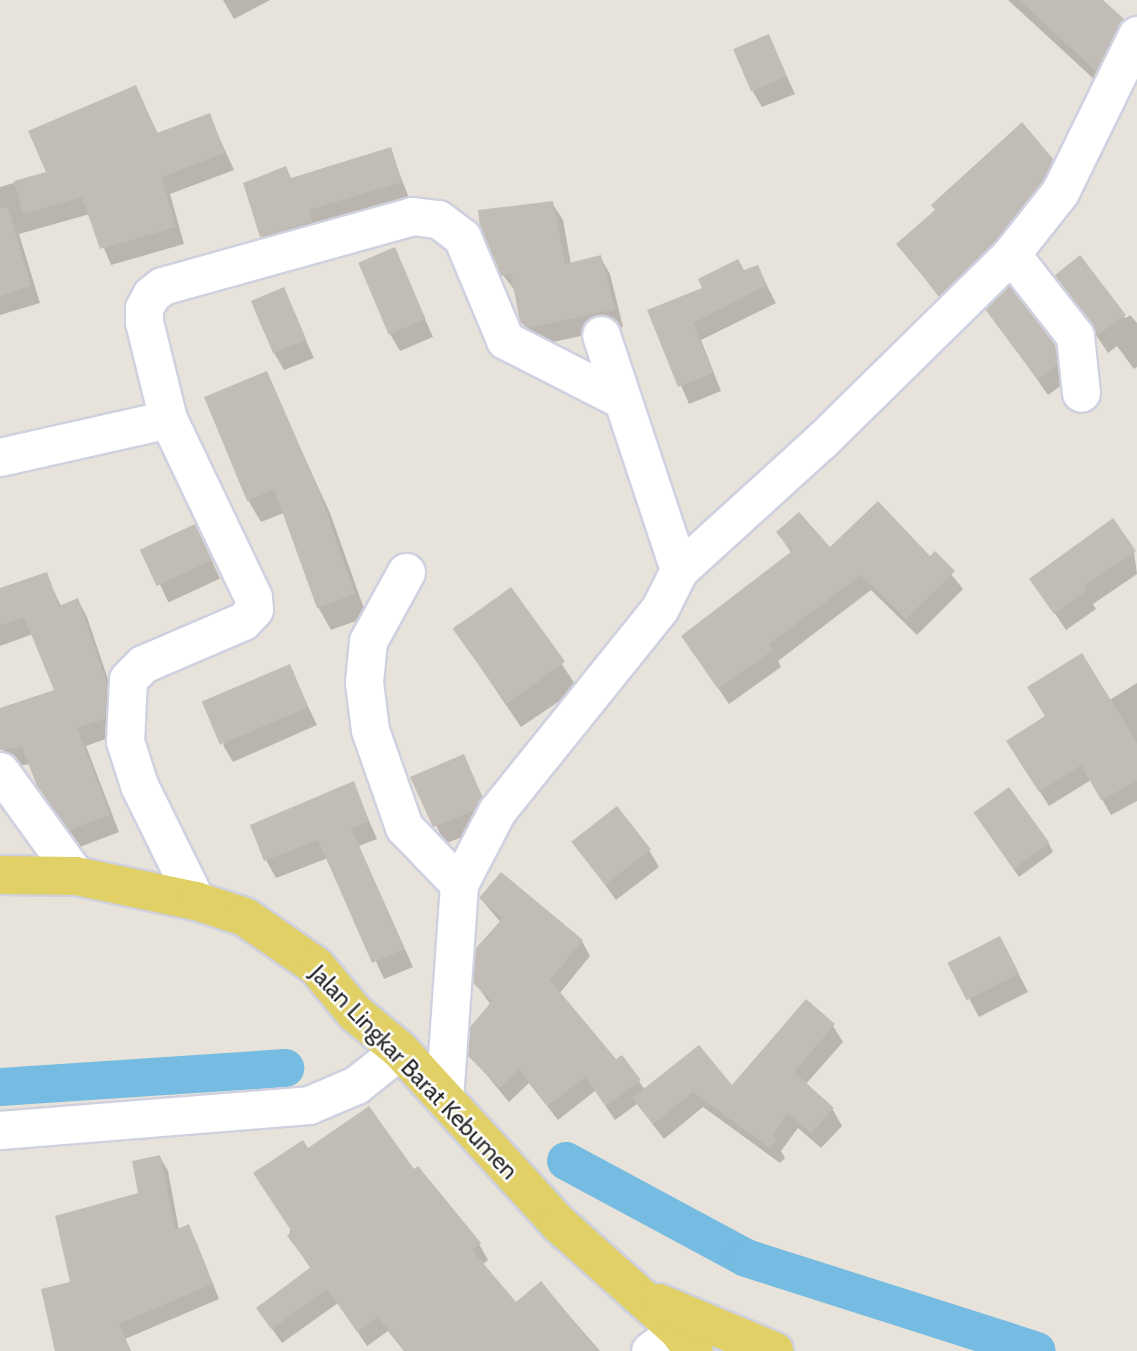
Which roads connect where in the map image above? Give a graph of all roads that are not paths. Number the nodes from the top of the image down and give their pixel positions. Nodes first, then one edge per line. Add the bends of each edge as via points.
1 (1137, 35) edge
2 (1011, 254) junction
3 (601, 335) dead end
4 (1081, 393) dead end
5 (621, 399) junction
6 (168, 419) junction
7 (0, 457) edge
8 (680, 570) junction
9 (405, 572) dead end
10 (0, 771) edge
11 (0, 875) edge
12 (76, 876) junction
13 (459, 884) junction
14 (196, 901) junction
15 (400, 1050) junction
16 (444, 1099) junction
17 (0, 1130) edge
18 (631, 1292) junction
19 (674, 1344) edge
20 (774, 1351) edge

1 - 2 street via 1060,192
2 - 4 street via 1075,336
2 - 8 street via 821,442
3 - 5 street
5 - 6 street via 505,340 456,229 438,219 412,216 162,286 150,295 144,322
5 - 8 street
6 - 7 street
6 - 14 street via 253,597 254,609 243,621 143,664 128,680 125,741 139,785
8 - 13 street via 660,608 496,811
9 - 13 street via 368,641 364,682 370,730 404,827
10 - 12 street
11 - 12 main road, Jalan Lingkar Barat Kebumen
12 - 14 main road, Jalan Lingkar Barat Kebumen
13 - 16 street
14 - 15 main road, Jalan Lingkar Barat Kebumen via 245,917 316,966 355,1013
15 - 16 main road, Jalan Lingkar Barat Kebumen
15 - 17 street via 356,1086 309,1105
16 - 18 main road, Jalan Lingkar Barat Kebumen via 501,1164
18 - 19 main road, Jalan Lingkar Barat Kebumen
18 - 20 main road

